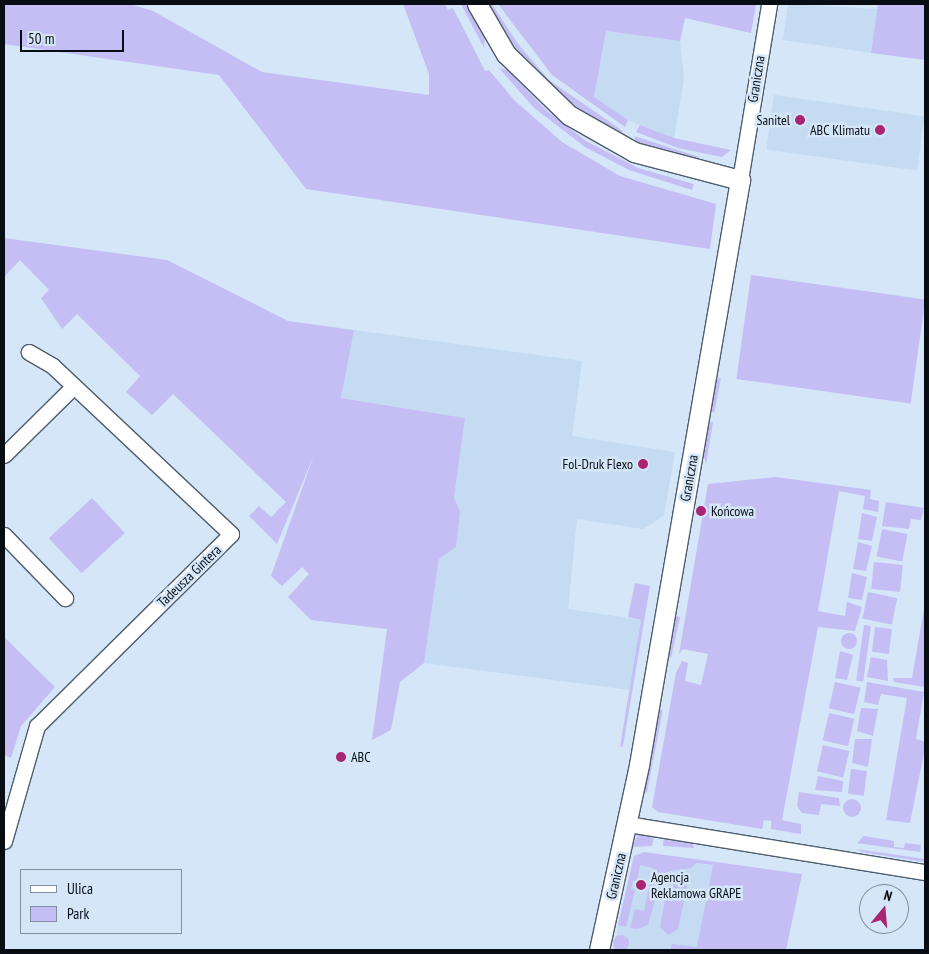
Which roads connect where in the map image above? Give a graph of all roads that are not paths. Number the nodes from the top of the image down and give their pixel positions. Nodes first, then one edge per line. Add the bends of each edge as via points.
1 (477, 4) edge
2 (769, 4) edge
3 (740, 180) junction
4 (28, 352) dead end
5 (73, 387) junction
6 (4, 455) edge
7 (4, 535) edge
8 (65, 598) dead end
9 (628, 824) junction
10 (4, 841) edge
11 (925, 872) edge
12 (599, 950) edge

1 - 3 street via 506,54 569,115 634,152
2 - 3 street, Graniczna
3 - 9 street, Graniczna
4 - 5 street, Tadeusza Gintera via 53,366
5 - 6 street
5 - 10 street, Tadeusza Gintera via 231,534 37,726
7 - 8 street
9 - 11 street
9 - 12 street, Graniczna

